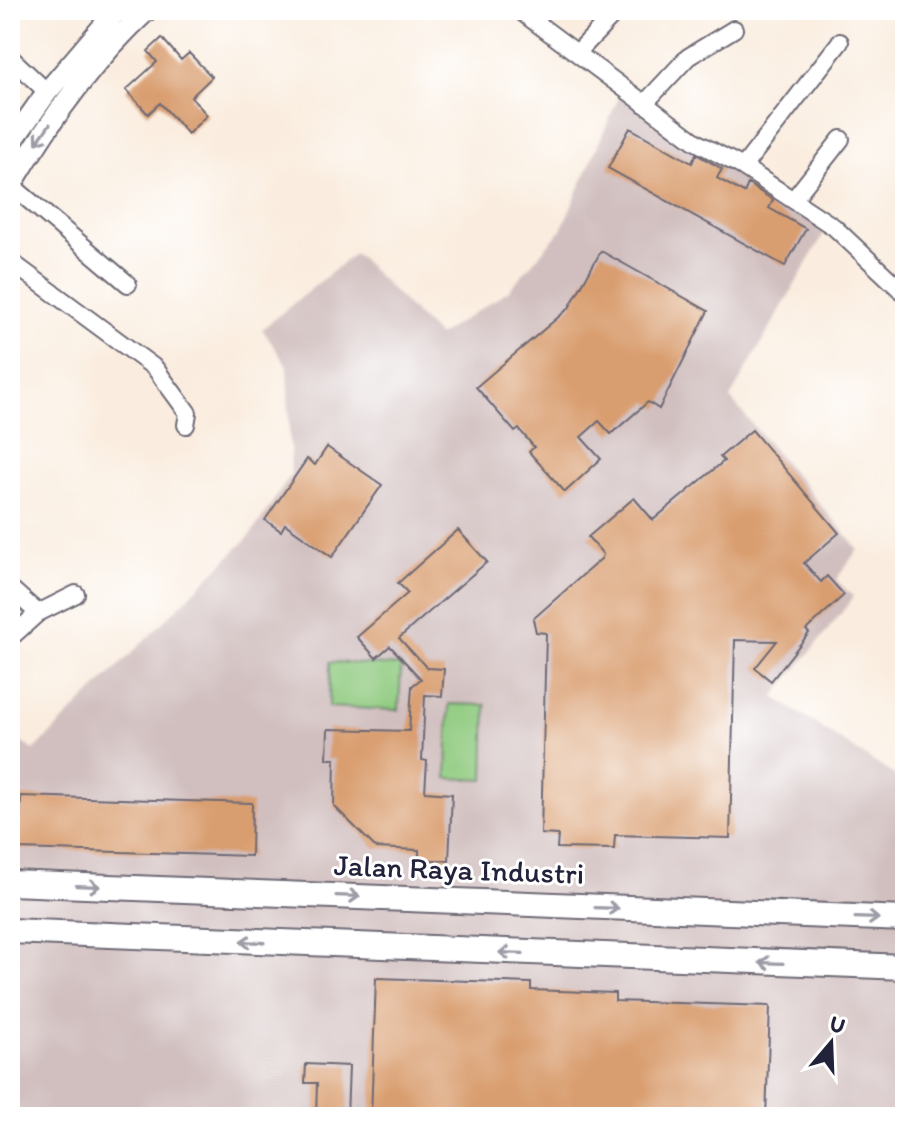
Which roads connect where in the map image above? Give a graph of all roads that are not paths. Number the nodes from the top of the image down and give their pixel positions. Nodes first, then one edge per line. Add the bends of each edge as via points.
1 (117, 10) edge
2 (519, 10) edge
3 (618, 10) edge
4 (136, 13) edge
5 (734, 29) dead end
6 (840, 42) dead end
7 (577, 53) junction
8 (10, 57) edge
9 (60, 75) junction
10 (78, 88) junction
11 (47, 92) junction
12 (644, 104) junction
13 (841, 139) dead end
14 (10, 144) edge
15 (743, 167) junction
16 (10, 186) edge
17 (793, 200) junction
18 (10, 261) edge
19 (128, 284) dead end
20 (905, 294) edge
21 (186, 425) dead end
22 (10, 588) edge
23 (76, 594) dead end
24 (38, 613) junction
25 (10, 638) edge
26 (10, 883) edge
27 (905, 919) edge
28 (10, 931) edge
29 (905, 967) edge

1 - 9 street
2 - 7 street
3 - 7 street
4 - 10 street
5 - 12 street via 688,57
6 - 15 street
7 - 12 street
8 - 11 street
9 - 10 street
9 - 11 street
10 -> 16 street
11 - 14 street
12 - 15 street via 696,142
13 - 17 street
15 - 17 street
16 - 19 street
17 - 20 street via 834,227
18 - 21 street via 155,368 188,413
22 - 24 street
23 - 24 street
24 - 25 street
26 -> 27 main road, Jalan Raya Industri
29 -> 28 main road

